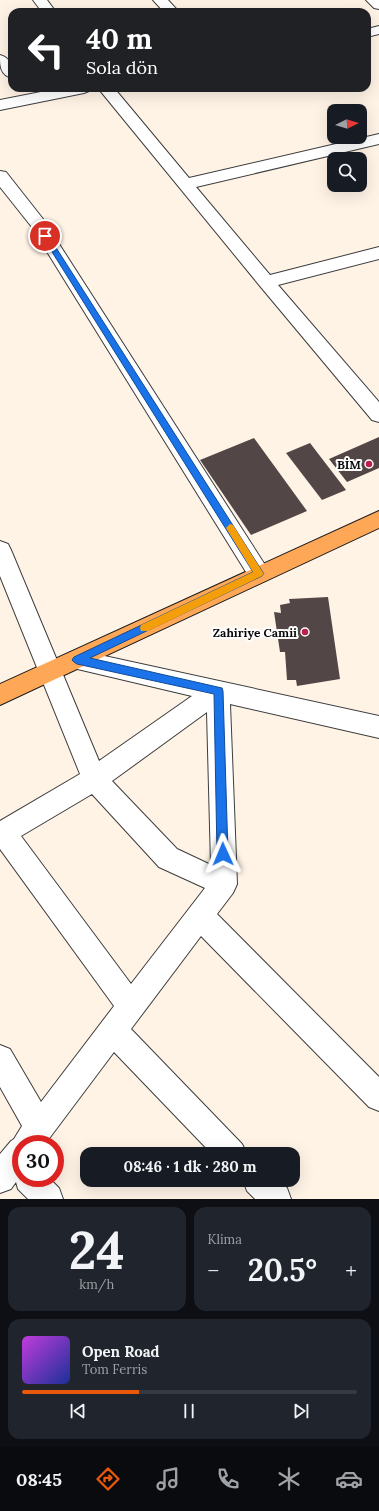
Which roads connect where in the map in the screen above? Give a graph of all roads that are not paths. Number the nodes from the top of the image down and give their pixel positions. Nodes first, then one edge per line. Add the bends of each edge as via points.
1 (160, 0) edge
2 (373, 0) edge
3 (379, 5) edge
4 (168, 8) edge
5 (0, 59) edge
6 (8, 69) edge
7 (39, 92) edge
8 (109, 92) edge
9 (28, 93) edge
10 (0, 105) edge
11 (379, 139) edge
12 (0, 176) edge
13 (186, 184) junction
14 (379, 254) edge
15 (266, 282) junction
16 (379, 415) edge
17 (379, 519) edge
18 (0, 550) edge
19 (259, 574) junction
20 (77, 660) junction
21 (51, 672) junction
22 (218, 691) junction
23 (0, 695) edge
24 (379, 727) edge
25 (94, 779) junction
26 (2, 835) edge
27 (224, 884) junction
28 (200, 916) junction
29 (131, 1006) junction
30 (113, 1030) junction
31 (0, 1059) edge
32 (379, 1097) edge
33 (17, 1135) edge
34 (38, 1135) edge
35 (225, 1147) edge
36 (40, 1187) edge
37 (265, 1187) edge
38 (48, 1199) edge
39 (276, 1199) edge

1 - 4 street
2 - 3 street
5 - 6 street
7 - 9 street
8 - 13 street
9 - 10 street
11 - 13 street
12 - 19 street via 37,223
13 - 15 street
14 - 15 street
15 - 16 street
17 - 19 main road
18 - 21 street
19 - 20 main road
20 - 21 main road
20 - 22 street
21 - 23 main road
21 - 25 street
22 - 24 street
22 - 25 street
22 - 27 street
25 - 26 street
25 - 27 street via 168,858
26 - 29 street
27 - 28 street
28 - 29 street
28 - 32 street
29 - 30 street
30 - 34 street
30 - 35 street
31 - 33 street
36 - 38 street
37 - 39 street

